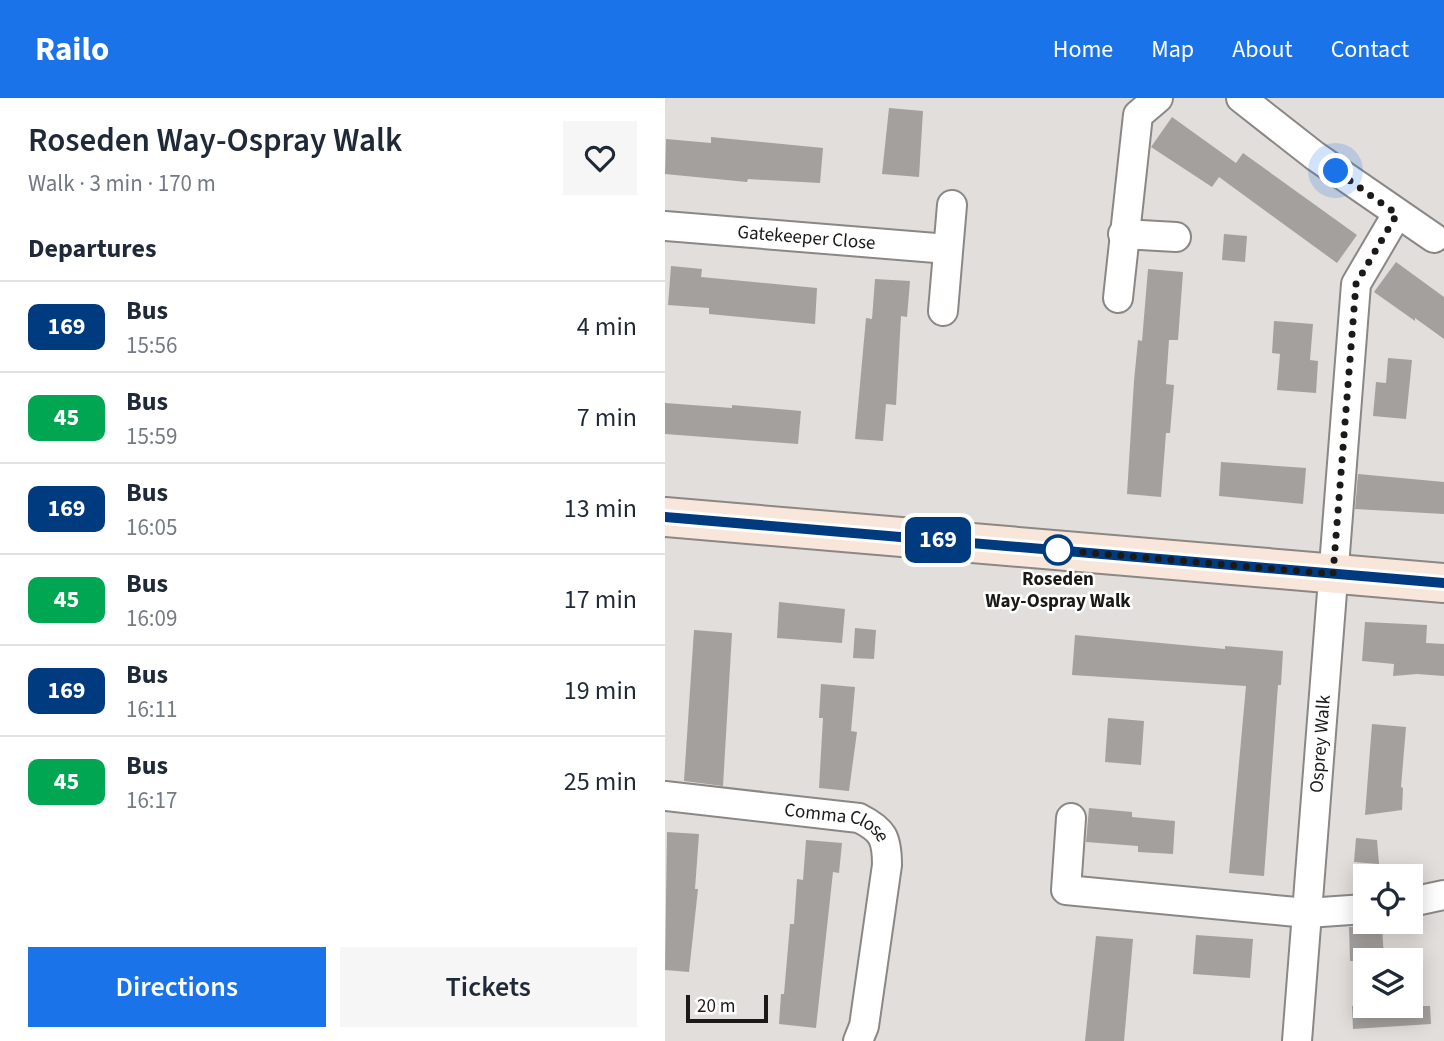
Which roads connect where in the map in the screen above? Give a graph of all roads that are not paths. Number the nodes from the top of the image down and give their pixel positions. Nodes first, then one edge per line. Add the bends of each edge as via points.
1 (1158, 98) edge
2 (1241, 98) edge
3 (952, 205) dead end
4 (1397, 214) junction
5 (665, 226) edge
6 (1123, 234) junction
7 (1176, 237) dead end
8 (1434, 238) dead end
9 (948, 249) junction
10 (1118, 298) dead end
11 (943, 312) dead end
12 (665, 517) edge
13 (1333, 574) junction
14 (1444, 583) edge
15 (665, 796) edge
16 (1071, 818) dead end
17 (1444, 895) edge
18 (1423, 899) edge
19 (1353, 910) edge
20 (1307, 913) junction
21 (858, 1041) edge
22 (1297, 1041) edge

1 - 6 street via 1138,115
2 - 4 street
3 - 9 street
4 - 8 street
4 - 13 street, Osprey Walk via 1356,284
5 - 9 street, Gatekeeper Close
6 - 7 street
6 - 10 street
9 - 11 street
12 - 13 street
13 - 14 street
13 - 20 street, Osprey Walk
15 - 21 street, Comma Close via 859,818 876,826 887,844 887,865
16 - 20 street via 1066,890
17 - 18 street
19 - 20 street
20 - 22 street, Osprey Walk

